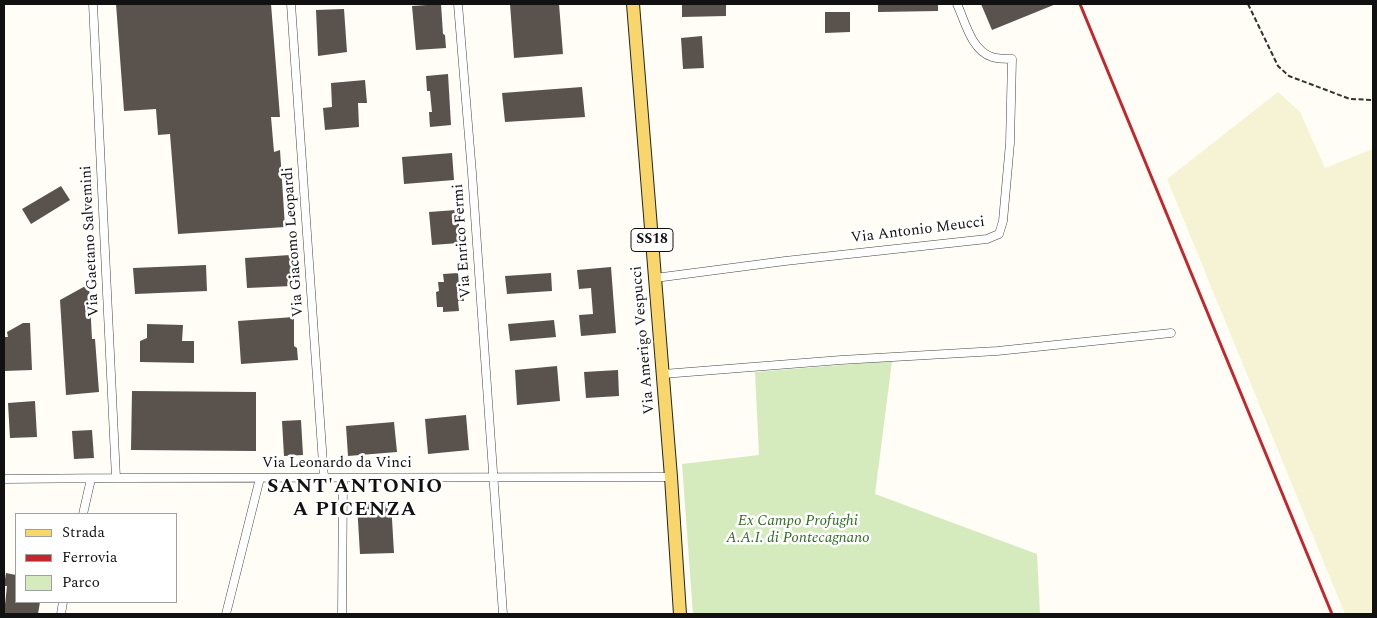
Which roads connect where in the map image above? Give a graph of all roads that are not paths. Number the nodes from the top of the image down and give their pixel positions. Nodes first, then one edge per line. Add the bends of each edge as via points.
1 (94, 4) edge
2 (291, 4) edge
3 (458, 4) edge
4 (633, 4) edge
5 (957, 4) edge
6 (655, 278) junction
7 (1171, 333) dead end
8 (662, 374) junction
9 (494, 477) junction
10 (671, 477) junction
11 (116, 478) junction
12 (260, 478) junction
13 (324, 478) junction
14 (343, 478) junction
15 (91, 479) junction
16 (4, 480) edge
17 (83, 513) edge
18 (226, 614) edge
19 (342, 614) edge
20 (503, 614) edge
21 (680, 614) edge

1 - 11 street, Via Gaetano Salvemini
2 - 13 street, Via Giacomo Leopardi
3 - 9 street, Via Enrico Fermi
4 - 6 main road, Via Amerigo Vespucci / SS18
5 - 6 street, Via Antonio Meucci via 974,44 992,57 1012,59 1010,143 999,234 987,239
6 - 8 main road, Via Amerigo Vespucci / SS18
7 - 8 street via 997,351
8 - 10 main road, Via Amerigo Vespucci / SS18
9 - 10 street, Via Leonardo da Vinci
9 - 14 street, Via Leonardo da Vinci
9 - 20 street, Via Enrico Fermi
10 - 21 main road, Via Amerigo Vespucci / SS18
11 - 12 street, Via Leonardo da Vinci
11 - 15 street, Via Leonardo da Vinci
12 - 13 street, Via Leonardo da Vinci
12 - 18 street
13 - 14 street, Via Leonardo da Vinci
14 - 19 street
15 - 16 street, Via Leonardo da Vinci
15 - 17 street

